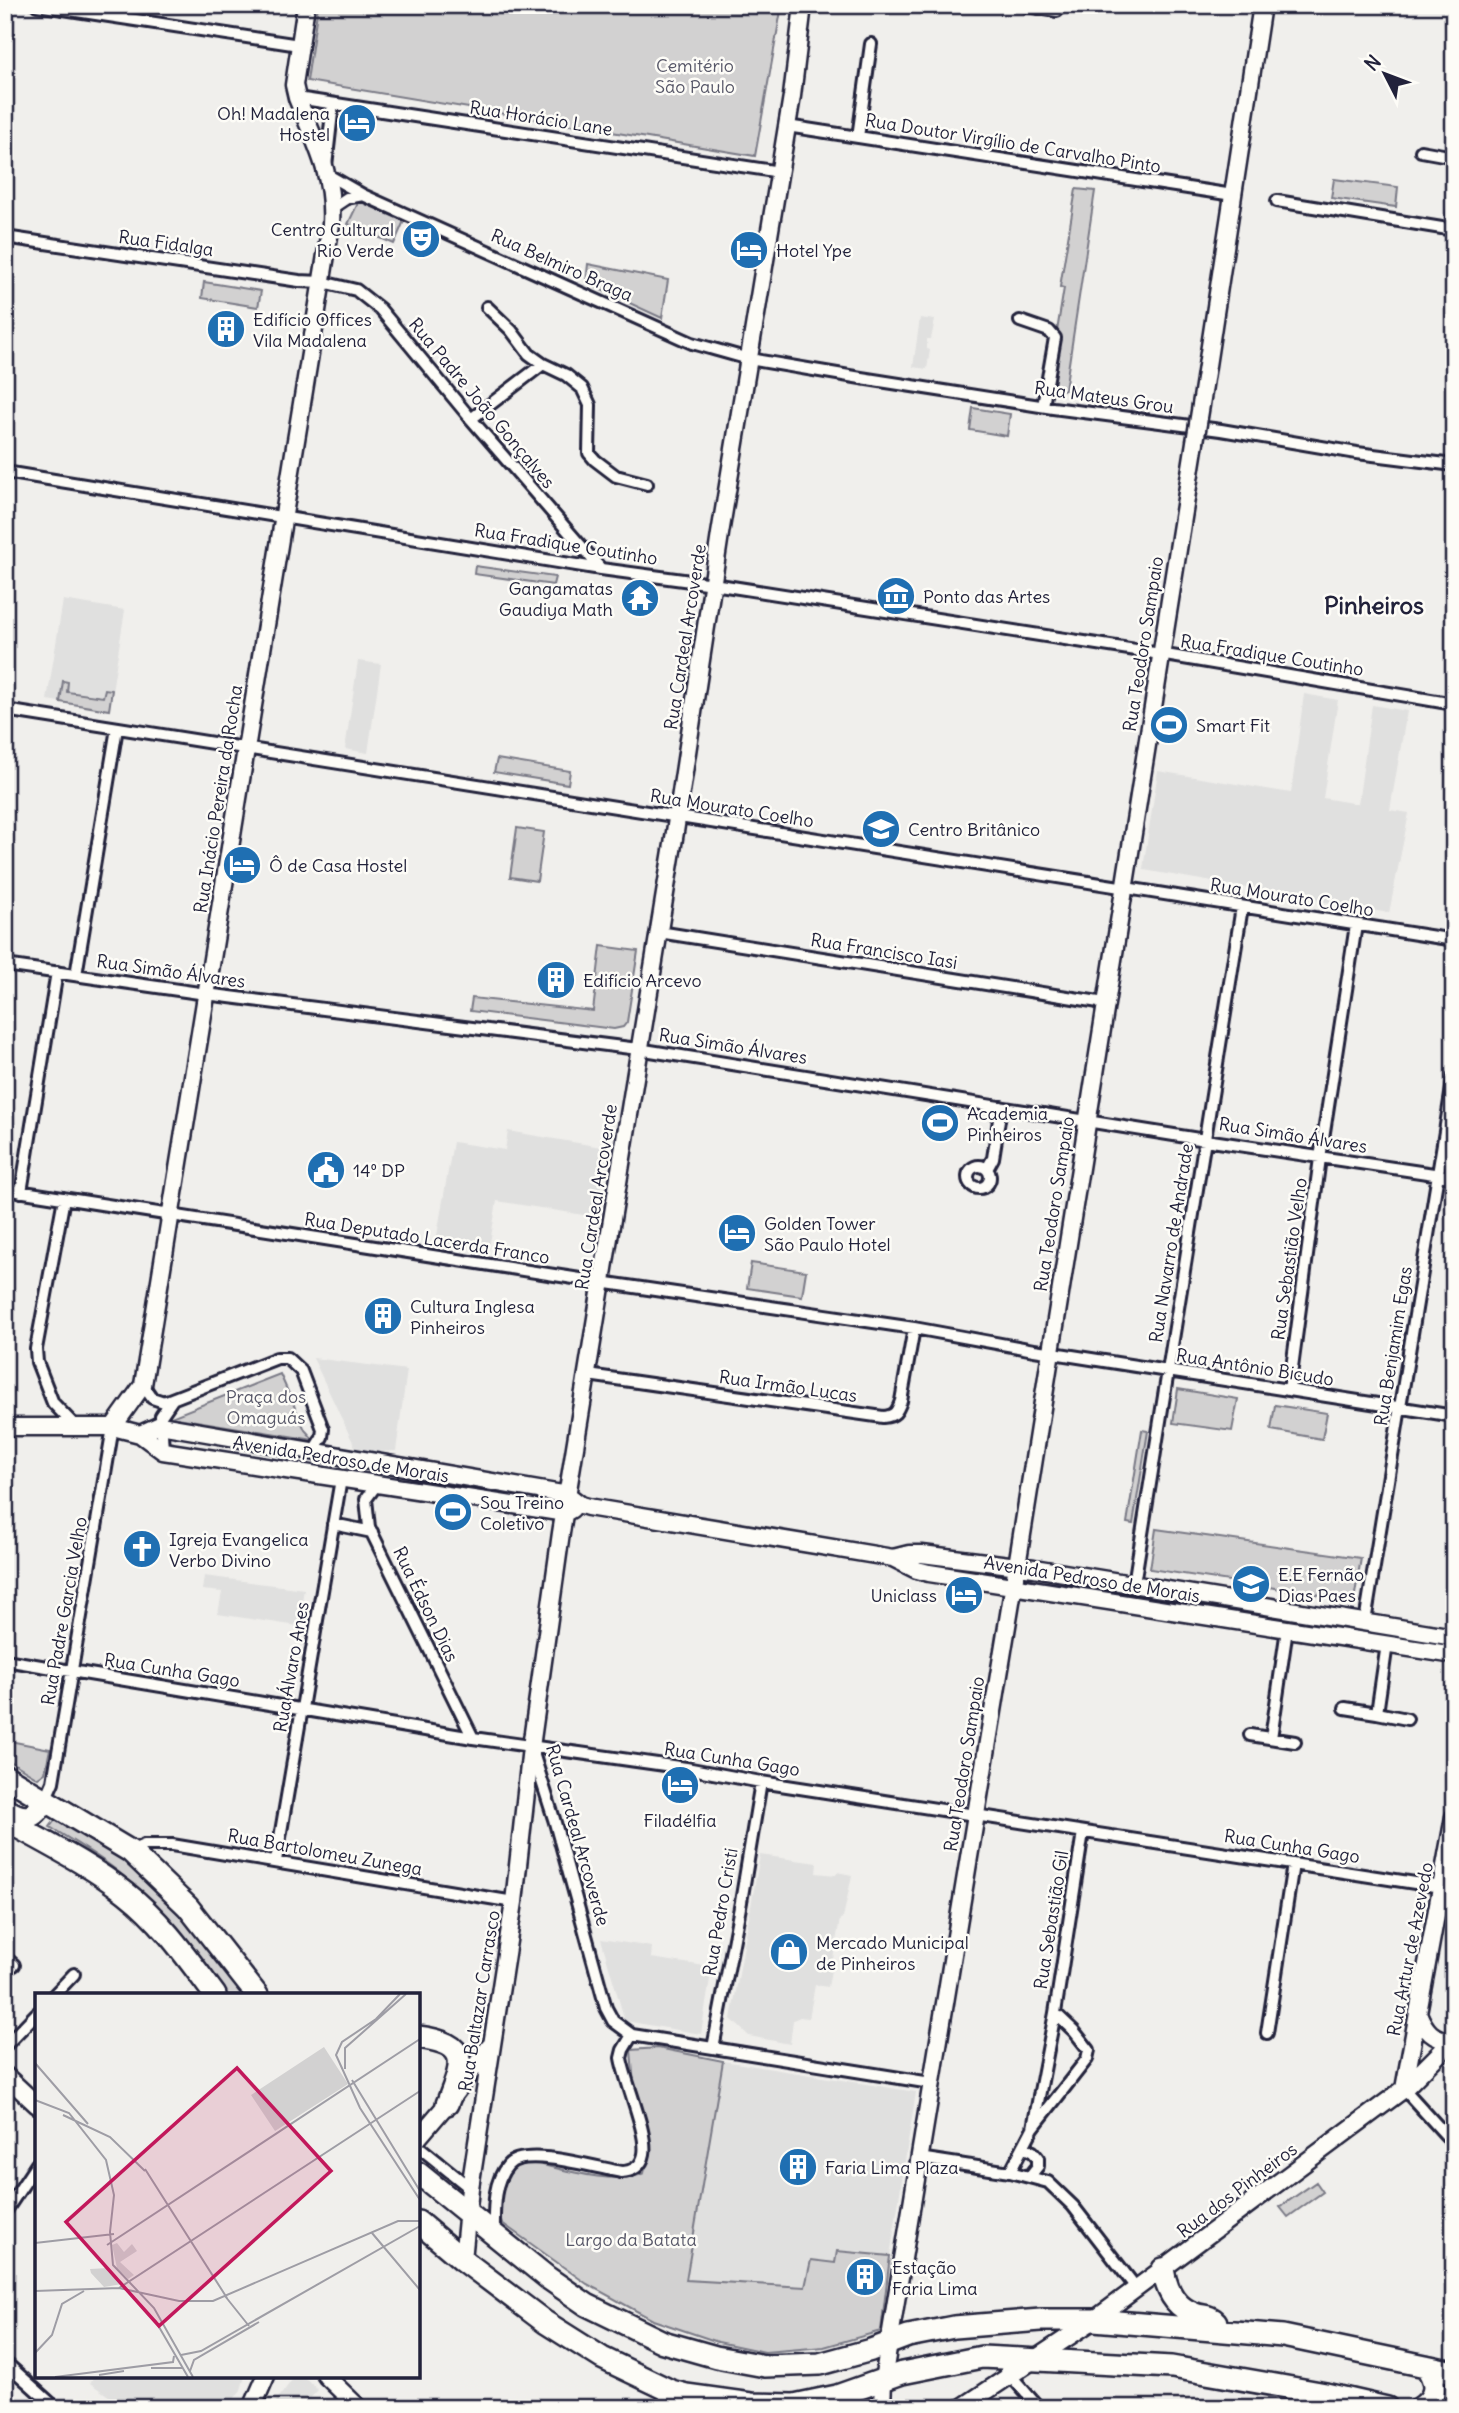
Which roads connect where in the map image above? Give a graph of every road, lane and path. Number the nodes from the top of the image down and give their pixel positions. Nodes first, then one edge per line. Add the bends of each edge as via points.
1 (37, 5) edge
2 (306, 5) edge
3 (803, 5) edge
4 (1059, 5) edge
5 (1262, 5) edge
6 (1027, 6) edge
7 (871, 44) dead end
8 (299, 45) junction
9 (297, 98) junction
10 (333, 104) junction
11 (787, 126) junction
12 (858, 137) junction
13 (1421, 151) dead end
14 (1454, 156) edge
15 (327, 172) junction
16 (779, 172) junction
17 (363, 195) junction
18 (1233, 195) junction
19 (1277, 201) dead end
20 (332, 208) junction
21 (1454, 212) edge
22 (1453, 230) edge
23 (5, 237) edge
24 (322, 282) junction
25 (487, 307) dead end
26 (1020, 321) dead end
27 (749, 359) junction
28 (542, 364) junction
29 (1043, 406) junction
30 (471, 419) junction
31 (1454, 465) edge
32 (5, 472) edge
33 (646, 485) dead end
34 (284, 517) junction
35 (601, 569) junction
36 (713, 584) junction
37 (1160, 654) junction
38 (1454, 704) edge
39 (5, 710) edge
40 (117, 728) junction
41 (246, 748) junction
42 (677, 817) junction
43 (1123, 888) junction
44 (1242, 907) junction
45 (1356, 925) junction
46 (659, 932) junction
47 (1454, 940) edge
48 (5, 965) edge
49 (57, 972) junction
50 (76, 975) junction
51 (206, 994) junction
52 (1105, 1003) junction
53 (638, 1049) junction
54 (1454, 1076) edge
55 (1001, 1107) junction
56 (1086, 1121) junction
57 (1205, 1140) junction
58 (1321, 1158) junction
59 (987, 1169) dead end
60 (1439, 1174) junction
61 (1454, 1177) edge
62 (5, 1189) edge
63 (21, 1192) junction
64 (64, 1198) junction
65 (172, 1215) junction
66 (602, 1283) junction
67 (914, 1328) junction
68 (1050, 1353) junction
69 (1168, 1371) junction
70 (588, 1375) junction
71 (143, 1385) junction
72 (1289, 1390) junction
73 (172, 1400) junction
74 (1400, 1407) junction
75 (1454, 1416) edge
76 (160, 1426) junction
77 (5, 1427) edge
78 (76, 1427) junction
79 (113, 1427) junction
80 (140, 1434) junction
81 (314, 1450) junction
82 (163, 1451) junction
83 (341, 1479) junction
84 (377, 1484) junction
85 (574, 1500) junction
86 (565, 1513) junction
87 (333, 1524) junction
88 (372, 1532) junction
89 (893, 1558) junction
90 (1016, 1566) junction
91 (1134, 1584) junction
92 (1013, 1585) junction
93 (1365, 1622) junction
94 (1287, 1629) junction
95 (1454, 1637) edge
96 (1387, 1644) junction
97 (1454, 1655) edge
98 (5, 1660) edge
99 (71, 1671) junction
100 (302, 1708) junction
101 (1345, 1708) dead end
102 (1377, 1713) junction
103 (1407, 1719) dead end
104 (1250, 1735) dead end
105 (473, 1738) junction
106 (1271, 1738) junction
107 (1295, 1742) dead end
108 (531, 1747) junction
109 (5, 1776) edge
110 (761, 1782) junction
111 (45, 1800) junction
112 (5, 1809) edge
113 (975, 1815) junction
114 (1454, 1817) edge
115 (5, 1820) edge
116 (1083, 1832) junction
117 (130, 1851) junction
118 (276, 1861) junction
119 (1293, 1864) junction
120 (1448, 1888) edge
121 (514, 1902) junction
122 (5, 1957) edge
123 (14, 1965) dead end
124 (74, 1974) dead end
125 (56, 1993) edge
126 (213, 1993) edge
127 (255, 1993) edge
128 (1055, 2012) junction
129 (1418, 2013) junction
130 (35, 2015) edge
131 (1267, 2033) dead end
132 (632, 2035) junction
133 (420, 2037) edge
134 (1453, 2040) edge
135 (491, 2044) junction
136 (5, 2046) edge
137 (713, 2048) junction
138 (5, 2076) edge
139 (931, 2083) junction
140 (1404, 2089) junction
141 (35, 2103) edge
142 (447, 2104) junction
143 (1033, 2128) junction
144 (420, 2136) edge
145 (1454, 2144) edge
146 (1023, 2147) junction
147 (420, 2148) edge
148 (919, 2158) junction
149 (35, 2167) edge
150 (1010, 2172) junction
151 (420, 2175) edge
152 (1030, 2176) junction
153 (470, 2188) junction
154 (5, 2212) edge
155 (468, 2213) junction
156 (420, 2224) edge
157 (494, 2234) junction
158 (463, 2260) junction
159 (1163, 2269) junction
160 (1137, 2289) junction
161 (1094, 2320) junction
162 (1222, 2329) junction
163 (889, 2342) junction
164 (995, 2357) junction
165 (1035, 2359) junction
166 (5, 2362) edge
167 (1426, 2366) junction
168 (1454, 2372) edge
169 (1010, 2375) junction
170 (265, 2378) edge
171 (328, 2378) edge
172 (883, 2380) junction
173 (665, 2400) edge
174 (712, 2403) edge
175 (1365, 2405) edge
176 (56, 2408) edge
177 (252, 2408) edge
178 (359, 2408) edge
179 (882, 2408) edge
180 (961, 2408) edge
181 (1039, 2408) edge
182 (1387, 2408) edge
183 (1420, 2408) edge

1 - 8 street
2 - 8 main road, Rua Inácio Pereira da Rocha
3 - 11 main road, Rua Cardeal Arcoverde
4 - 6 street via 1057,11
5 - 18 main road, Rua Teodoro Sampaio
7 - 12 street
8 - 9 main road, Rua Inácio Pereira da Rocha
9 - 10 street, Rua Horácio Lane
9 - 15 main road, Rua Inácio Pereira da Rocha
10 - 15 street, Rua Inácio Pereira da Rocha
10 - 16 street, Rua Horácio Lane
11 - 12 street, Rua Doutor Virgílio de Carvalho Pinto
11 - 16 main road, Rua Cardeal Arcoverde
12 - 18 street, Rua Doutor Virgílio de Carvalho Pinto
13 - 14 street
15 - 17 street, Rua Belmiro Braga
15 - 20 main road, Rua Inácio Pereira da Rocha
16 - 27 main road, Rua Cardeal Arcoverde
17 - 20 street
17 - 27 street, Rua Belmiro Braga via 692,343
18 - 37 main road, Rua Teodoro Sampaio, bridge
19 - 22 street
20 - 24 main road, Rua Inácio Pereira da Rocha
21 - 22 street
23 - 24 street, Rua Fidalga
24 - 30 street, Rua Padre João Gonçalves via 356,290 380,309
24 - 34 main road, Rua Inácio Pereira da Rocha
25 - 28 street
26 - 29 street via 1042,327 1055,338
27 - 29 street, Rua Mateus Grou
27 - 36 main road, Rua Cardeal Arcoverde
28 - 30 street
28 - 33 street via 583,388 590,405 589,453 595,460 616,476
29 - 31 street, Rua Mateus Grou
30 - 35 street, Rua Padre João Gonçalves
32 - 34 street, Rua Fradique Coutinho
34 - 35 street, Rua Fradique Coutinho
34 - 41 main road, Rua Inácio Pereira da Rocha
35 - 36 street, Rua Fradique Coutinho
36 - 37 street, Rua Fradique Coutinho
36 - 42 main road, Rua Cardeal Arcoverde
37 - 38 street, Rua Fradique Coutinho
37 - 43 main road, Rua Teodoro Sampaio
39 - 40 street, Rua Mourato Coelho
40 - 41 street, Rua Mourato Coelho
40 - 50 street
41 - 42 street, Rua Mourato Coelho
41 - 51 main road, Rua Inácio Pereira da Rocha
42 - 43 street, Rua Mourato Coelho
42 - 46 main road, Rua Cardeal Arcoverde
43 - 44 street, Rua Mourato Coelho
43 - 52 main road, Rua Teodoro Sampaio
44 - 45 street, Rua Mourato Coelho
44 - 57 street, Rua Navarro de Andrade
45 - 47 street, Rua Mourato Coelho
45 - 58 street, Rua Sebastião Velho
46 - 52 street, Rua Francisco Iasi
46 - 53 main road, Rua Cardeal Arcoverde
48 - 49 street, Rua Simão Álvares
49 - 50 street, Rua Simão Álvares
49 - 63 street
50 - 51 street, Rua Simão Álvares
51 - 53 street, Rua Simão Álvares
51 - 65 main road, Rua Inácio Pereira da Rocha
52 - 56 main road, Rua Teodoro Sampaio
53 - 55 street, Rua Simão Álvares
53 - 66 main road, Rua Cardeal Arcoverde
54 - 60 street, Rua Benjamim Egas
55 - 56 street, Rua Simão Álvares
55 - 59 street
56 - 57 street, Rua Simão Álvares
56 - 68 main road, Rua Teodoro Sampaio
57 - 58 street, Rua Simão Álvares
57 - 69 street, Rua Navarro de Andrade
58 - 60 street, Rua Simão Álvares
58 - 72 street, Rua Sebastião Velho
60 - 61 street, Rua Simão Álvares
60 - 74 street, Rua Benjamim Egas
62 - 63 street, Rua Deputado Lacerda Franco
63 - 64 street, Rua Deputado Lacerda Franco
64 - 65 street, Rua Deputado Lacerda Franco
64 - 78 street via 36,1349 53,1403
65 - 66 street, Rua Deputado Lacerda Franco
65 - 71 main road, Rua Inácio Pereira da Rocha
66 - 67 street, Rua Deputado Lacerda Franco
66 - 70 main road, Rua Cardeal Arcoverde
67 - 68 street, Rua Deputado Lacerda Franco
67 - 70 street, Rua Irmão Lucas via 901,1401 892,1416
68 - 69 street, Rua Antônio Bicudo
68 - 90 main road, Rua Teodoro Sampaio
69 - 72 street, Rua Antônio Bicudo
69 - 91 street, Rua Navarro de Andrade
70 - 85 main road, Rua Cardeal Arcoverde
71 - 73 street via 156,1401
71 - 79 main road, Rua Inácio Pereira da Rocha
72 - 74 street, Rua Antônio Bicudo
73 - 76 street via 163,1410
73 - 81 street via 287,1358 301,1371 323,1429
74 - 75 street, Rua Antônio Bicudo
74 - 93 street, Rua Benjamim Egas
76 - 80 main road
76 - 81 main road, Avenida Pedroso de Morais
76 - 82 street
77 - 78 main road, Avenida Pedroso de Morais
78 - 79 main road, Avenida Pedroso de Morais
79 - 80 main road, Avenida Pedroso de Morais
79 - 99 street, Rua Padre Garcia Velho
80 - 82 main road, Avenida Pedroso de Morais
81 - 85 main road, Avenida Pedroso de Morais
82 - 83 main road, Avenida Pedroso de Morais
83 - 84 main road, Avenida Pedroso de Morais
83 - 87 street, Rua Álvaro Anes
84 - 86 main road, Avenida Pedroso de Morais
84 - 88 street, Rua Édson Dias via 366,1499
85 - 86 main road, Rua Cardeal Arcoverde
85 - 89 main road, Avenida Pedroso de Morais
86 - 108 main road, Rua Cardeal Arcoverde
87 - 88 street
87 - 100 street, Rua Álvaro Anes
88 - 105 street, Rua Édson Dias
89 - 90 main road, Avenida Pedroso de Morais via 909,1554
89 - 92 main road, Avenida Pedroso de Morais via 929,1573
90 - 91 main road, Avenida Pedroso de Morais
90 - 92 main road, Rua Teodoro Sampaio
91 - 93 main road, Avenida Pedroso de Morais
92 - 94 main road, Avenida Pedroso de Morais
92 - 113 main road, Rua Teodoro Sampaio
93 - 95 main road, Avenida Pedroso de Morais
94 - 96 main road, Avenida Pedroso de Morais
94 - 106 street
96 - 97 main road, Avenida Pedroso de Morais
96 - 102 street
98 - 99 street, Rua Cunha Gago
99 - 100 street, Rua Cunha Gago
99 - 111 street, Rua Padre Garcia Velho via 53,1782
100 - 105 street, Rua Cunha Gago
100 - 118 street, Rua Álvaro Anes
101 - 102 street
102 - 103 street
104 - 106 street
105 - 108 street, Rua Cunha Gago
106 - 107 street
108 - 110 street, Rua Cunha Gago
108 - 121 main road, Rua Baltazar Carrasco
108 - 132 street, Rua Cardeal Arcoverde via 606,2008 613,2021
109 - 111 highway
110 - 113 street, Rua Cunha Gago
110 - 137 street, Rua Pedro Cristi
111 - 112 highway via 37,1814 29,1817
111 - 117 highway
113 - 116 street, Rua Cunha Gago
113 - 139 main road, Rua Teodoro Sampaio
114 - 120 main road, Rua Artur de Azevedo
115 - 126 highway via 127,1894 161,1926
116 - 119 street, Rua Cunha Gago
116 - 128 street, Rua Sebastião Gil
117 - 118 street, Rua Bartolomeu Zunega via 158,1844
117 - 127 highway via 188,1907
118 - 121 street, Rua Bartolomeu Zunega
119 - 120 street, Rua Cunha Gago
119 - 131 street
120 - 129 main road, Rua Artur de Azevedo
121 - 135 main road, Rua Baltazar Carrasco
122 - 123 street
124 - 125 street
128 - 143 street, Rua Sebastião Gil
128 - 143 street, Rua Sebastião Gil via 1089,2050 1080,2071
129 - 134 main road via 1428,2032
129 - 140 main road, Rua Artur de Azevedo
130 - 136 street
132 - 137 street
132 - 157 street via 621,2058 643,2136 640,2162 629,2172 621,2172 539,2157 509,2162 500,2178
133 - 142 highway via 452,2046 458,2055 461,2064
134 - 140 main road, Rua dos Pinheiros
135 - 142 main road
135 - 153 main road, Rua Baltazar Carrasco
137 - 139 street
138 - 141 main road
139 - 148 main road, Rua Teodoro Sampaio
140 - 145 street
140 - 159 main road, Rua dos Pinheiros
142 - 144 main road
143 - 146 street, Rua Sebastião Gil
146 - 150 street, Rua Sebastião Gil
146 - 152 street via 1038,2158
147 - 153 street
148 - 150 street
148 - 163 main road, Rua Teodoro Sampaio
149 - 154 street
150 - 152 street
151 - 155 highway
152 - 160 street via 1048,2182 1062,2194
153 - 155 main road, Rua Baltazar Carrasco
155 - 157 highway
155 - 158 main road, Rua Baltazar Carrasco
156 - 158 highway
157 - 163 highway via 587,2305 663,2342 705,2354 765,2366 792,2366 820,2364
158 - 173 highway via 545,2322
159 - 160 main road, Rua dos Pinheiros
159 - 162 highway via 1177,2303 1194,2314 1213,2318
160 - 161 main road, Rua dos Pinheiros
161 - 162 highway
161 - 163 highway via 954,2327
161 - 165 main road, Rua dos Pinheiros
162 - 167 highway via 1283,2336
163 - 172 main road, Rua Teodoro Sampaio
164 - 165 highway
164 - 169 street
164 - 172 highway
165 - 169 main road, Rua dos Pinheiros
165 - 175 highway via 1172,2367
166 - 176 street
167 - 168 highway
167 - 183 highway via 1435,2390
169 - 180 main road, Rua dos Pinheiros
169 - 181 street
170 - 177 main road
171 - 178 main road
172 - 174 highway via 794,2405
172 - 179 main road, Rua Teodoro Sampaio
173 - 174 highway
175 - 182 highway

